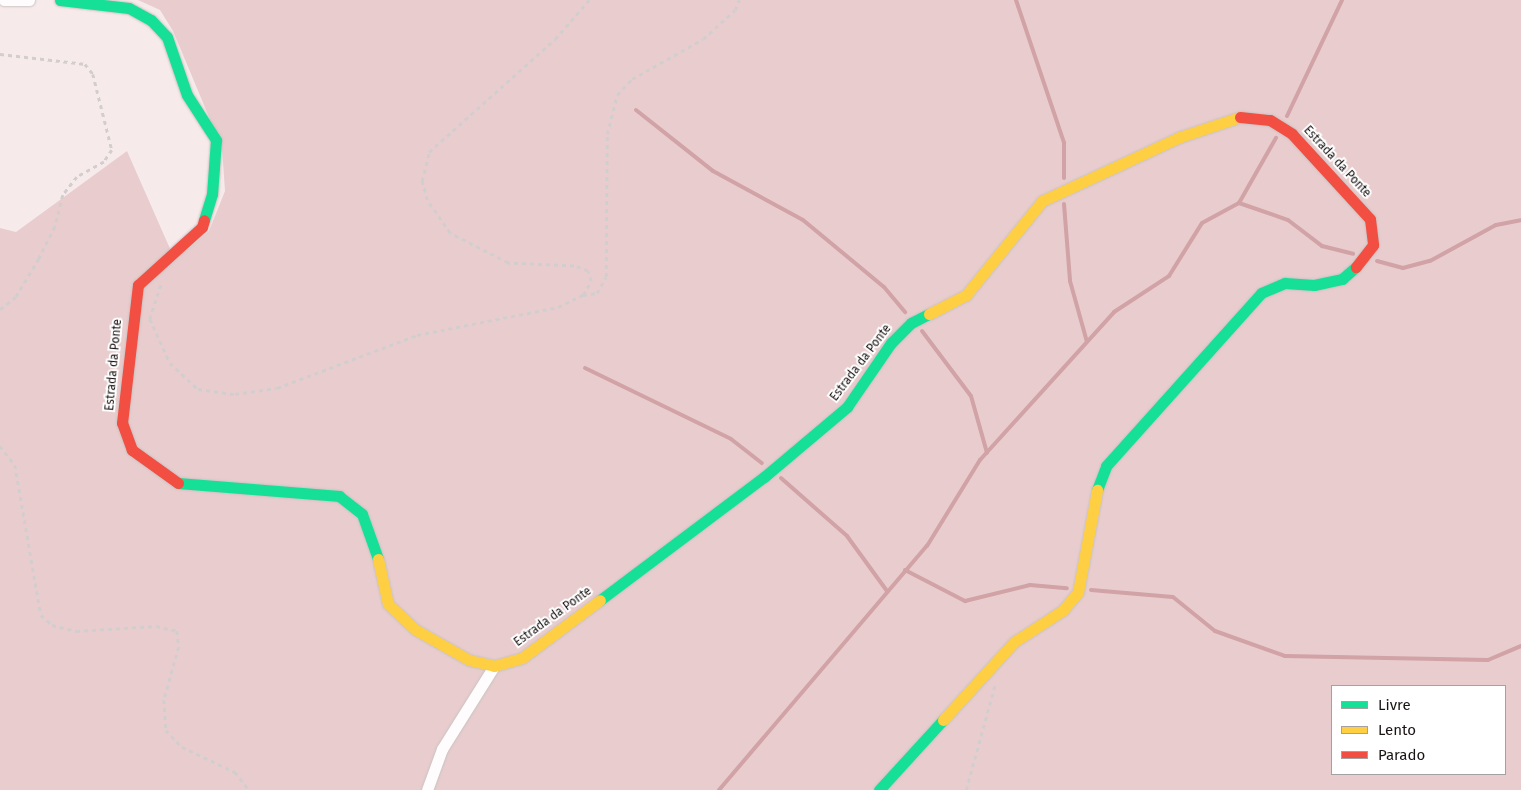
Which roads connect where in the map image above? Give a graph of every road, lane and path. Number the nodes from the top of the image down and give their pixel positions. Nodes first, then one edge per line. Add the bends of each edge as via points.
1 (4, 0) edge
2 (29, 0) edge
3 (60, 0) edge
4 (589, 0) edge
5 (740, 0) edge
6 (0, 54) edge
7 (166, 280) dead end
8 (583, 295) junction
9 (0, 310) edge
10 (0, 446) edge
11 (494, 666) junction
12 (998, 677) dead end
13 (249, 790) edge
14 (427, 790) edge
15 (880, 790) edge
16 (966, 790) edge

1 - 2 street
3 - 11 street, Estrada da Ponte via 129,8 151,20 167,37 187,95 216,140 212,194 202,227 138,285 122,423 132,450 176,483 339,496 362,514 373,540 388,604 416,630 469,660
4 - 8 path via 555,39 428,152 422,181 427,200 450,233 508,263 574,266 588,271 591,282
5 - 8 path via 736,10 703,39 632,79 617,95 607,134 606,277 597,293
6 - 9 path via 85,64 93,74 112,150 104,162 77,177 63,195 55,227 39,259 16,297
7 - 8 path via 156,292 150,319 170,363 198,390 235,394 277,388 417,336 558,307
10 - 13 path via 15,465 41,615 52,625 76,632 156,626 177,631 179,647 164,700 166,730 182,747 235,772
11 - 14 street via 442,750
11 - 15 street, Estrada da Ponte via 522,658 764,477 847,408 891,343 911,323 966,295 1042,201 1180,137 1246,115 1270,120 1292,134 1347,188 1370,219 1373,245 1364,261 1342,280 1314,285 1285,283 1262,293 1180,380 1106,466 1095,494 1078,592 1063,610 1014,642
12 - 16 path

